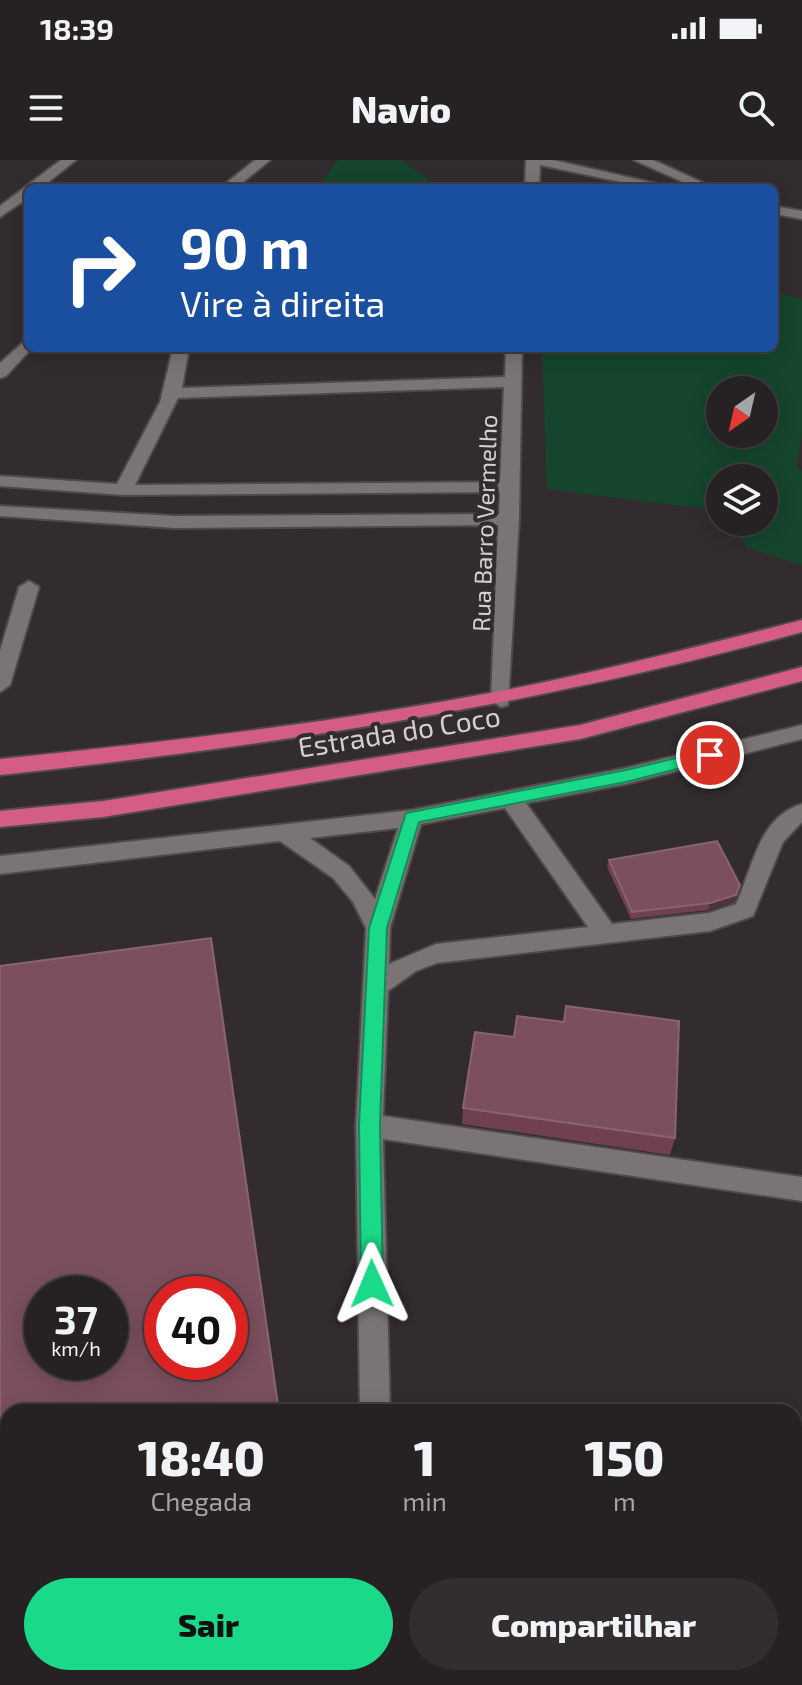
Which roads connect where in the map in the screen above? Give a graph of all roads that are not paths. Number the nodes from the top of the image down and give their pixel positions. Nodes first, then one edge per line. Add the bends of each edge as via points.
1 (69, 160) edge
2 (263, 160) edge
3 (533, 160) edge
4 (641, 160) edge
5 (38, 184) edge
6 (232, 184) edge
7 (532, 184) edge
8 (650, 184) edge
9 (698, 184) edge
10 (24, 195) edge
11 (778, 211) edge
12 (0, 213) edge
13 (802, 215) edge
14 (24, 347) edge
15 (181, 352) edge
16 (514, 352) edge
17 (0, 373) edge
18 (513, 382) junction
19 (171, 393) junction
20 (0, 481) edge
21 (510, 487) junction
22 (123, 490) junction
23 (0, 511) edge
24 (510, 519) junction
25 (29, 587) dead end
26 (802, 626) edge
27 (802, 674) edge
28 (0, 685) edge
29 (501, 700) junction
30 (802, 732) edge
31 (0, 767) edge
32 (511, 799) junction
33 (802, 812) edge
34 (412, 818) junction
35 (0, 819) edge
36 (285, 834) junction
37 (0, 865) edge
38 (378, 928) junction
39 (607, 935) junction
40 (377, 985) junction
41 (369, 1125) junction
42 (802, 1189) edge
43 (375, 1404) edge

1 - 5 street
2 - 6 street
3 - 7 street
3 - 8 street
4 - 9 street
10 - 12 street
11 - 13 street
14 - 17 street
15 - 19 street
16 - 18 street, Rua Barro Vermelho
18 - 19 street
18 - 21 street, Rua Barro Vermelho
19 - 22 street
20 - 22 street
21 - 22 street
21 - 24 street, Rua Barro Vermelho
23 - 24 street via 175,522
24 - 29 street, Rua Barro Vermelho
25 - 28 street
26 - 29 highway, Estrada do Coco via 685,660
27 - 35 highway, Estrada do Coco via 580,732 103,809
29 - 31 highway, Estrada do Coco via 137,753
30 - 32 street
32 - 34 street
32 - 39 street
33 - 39 street via 780,828 770,845 745,910 710,922
34 - 36 street
34 - 38 street
36 - 37 street
36 - 38 street via 346,873 364,895
38 - 40 street
39 - 40 street via 436,954 407,964
40 - 41 street
41 - 42 street
41 - 43 street

